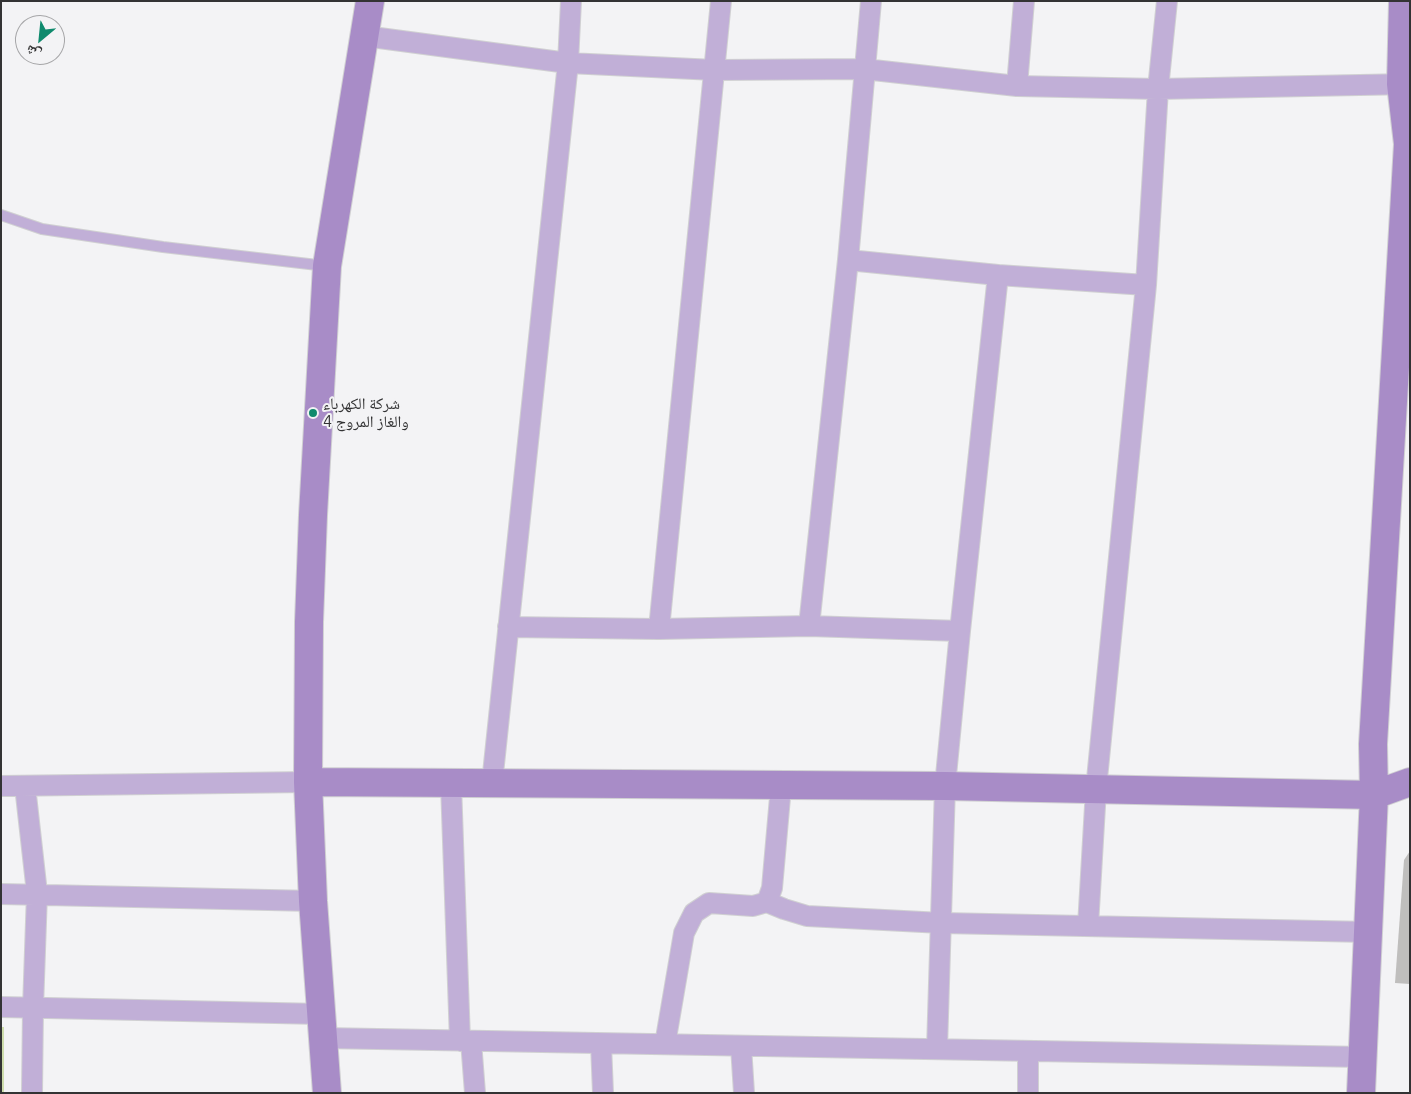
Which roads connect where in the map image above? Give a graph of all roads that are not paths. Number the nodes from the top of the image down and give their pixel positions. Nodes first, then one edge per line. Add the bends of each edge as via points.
1 (370, 1) edge
2 (571, 1) edge
3 (721, 1) edge
4 (871, 1) edge
5 (1024, 1) edge
6 (1167, 1) edge
7 (1403, 1) edge
8 (364, 36) junction
9 (568, 63) junction
10 (864, 69) junction
11 (715, 70) junction
12 (1405, 84) edge
13 (1018, 86) junction
14 (1158, 89) junction
15 (1409, 146) edge
16 (1, 215) edge
17 (848, 260) junction
18 (327, 266) junction
19 (998, 275) junction
20 (1146, 285) junction
21 (508, 626) junction
22 (809, 626) junction
23 (659, 628) junction
24 (960, 631) junction
25 (308, 782) junction
26 (1410, 782) edge
27 (492, 783) junction
28 (451, 784) junction
29 (1, 786) edge
30 (25, 786) junction
31 (781, 786) junction
32 (945, 786) junction
33 (1096, 789) junction
34 (1374, 794) junction
35 (37, 893) junction
36 (1, 894) edge
37 (313, 900) junction
38 (767, 902) junction
39 (942, 923) junction
40 (1088, 926) junction
41 (1368, 932) junction
42 (1, 1007) edge
43 (33, 1008) junction
44 (322, 1026) junction
45 (465, 1041) junction
46 (601, 1044) junction
47 (665, 1044) junction
48 (741, 1046) junction
49 (937, 1049) junction
50 (1028, 1051) junction
51 (1363, 1057) junction
52 (32, 1093) edge
53 (327, 1093) edge
54 (475, 1093) edge
55 (602, 1093) edge
56 (744, 1093) edge
57 (1028, 1093) edge
58 (1361, 1093) edge

1 - 8 street
2 - 9 street
3 - 11 street
4 - 10 street
5 - 13 street
6 - 14 street
7 - 12 street
8 - 9 street
8 - 18 street
9 - 11 street
9 - 21 street
10 - 11 street
10 - 13 street
10 - 17 street
11 - 23 street
12 - 14 street
12 - 15 street
13 - 14 street
14 - 20 street
15 - 34 street via 1374,734
16 - 18 lane via 42,229
17 - 19 street
17 - 22 street
18 - 25 street via 309,622
19 - 20 street
19 - 24 street
20 - 33 street
21 - 23 street
21 - 27 street
22 - 23 street
22 - 24 street
24 - 32 street
25 - 28 street
25 - 30 street
25 - 37 street
26 - 34 street
27 - 28 street
27 - 31 street
28 - 45 street
29 - 30 street
30 - 35 street
31 - 32 street
31 - 38 street via 772,888
32 - 33 street
32 - 39 street
33 - 34 street
33 - 40 street
34 - 41 street
35 - 36 street
35 - 37 street
35 - 43 street
37 - 44 street
38 - 39 street via 807,916
38 - 47 street via 753,906 709,903 694,913 684,933
39 - 40 street
39 - 49 street
40 - 41 street
41 - 51 street
42 - 43 street
43 - 44 street
43 - 52 street
44 - 45 street
44 - 53 street
45 - 46 street
45 - 54 street
46 - 47 street
46 - 55 street
47 - 48 street
48 - 49 street
48 - 56 street
49 - 50 street
50 - 51 street
50 - 57 street
51 - 58 street

